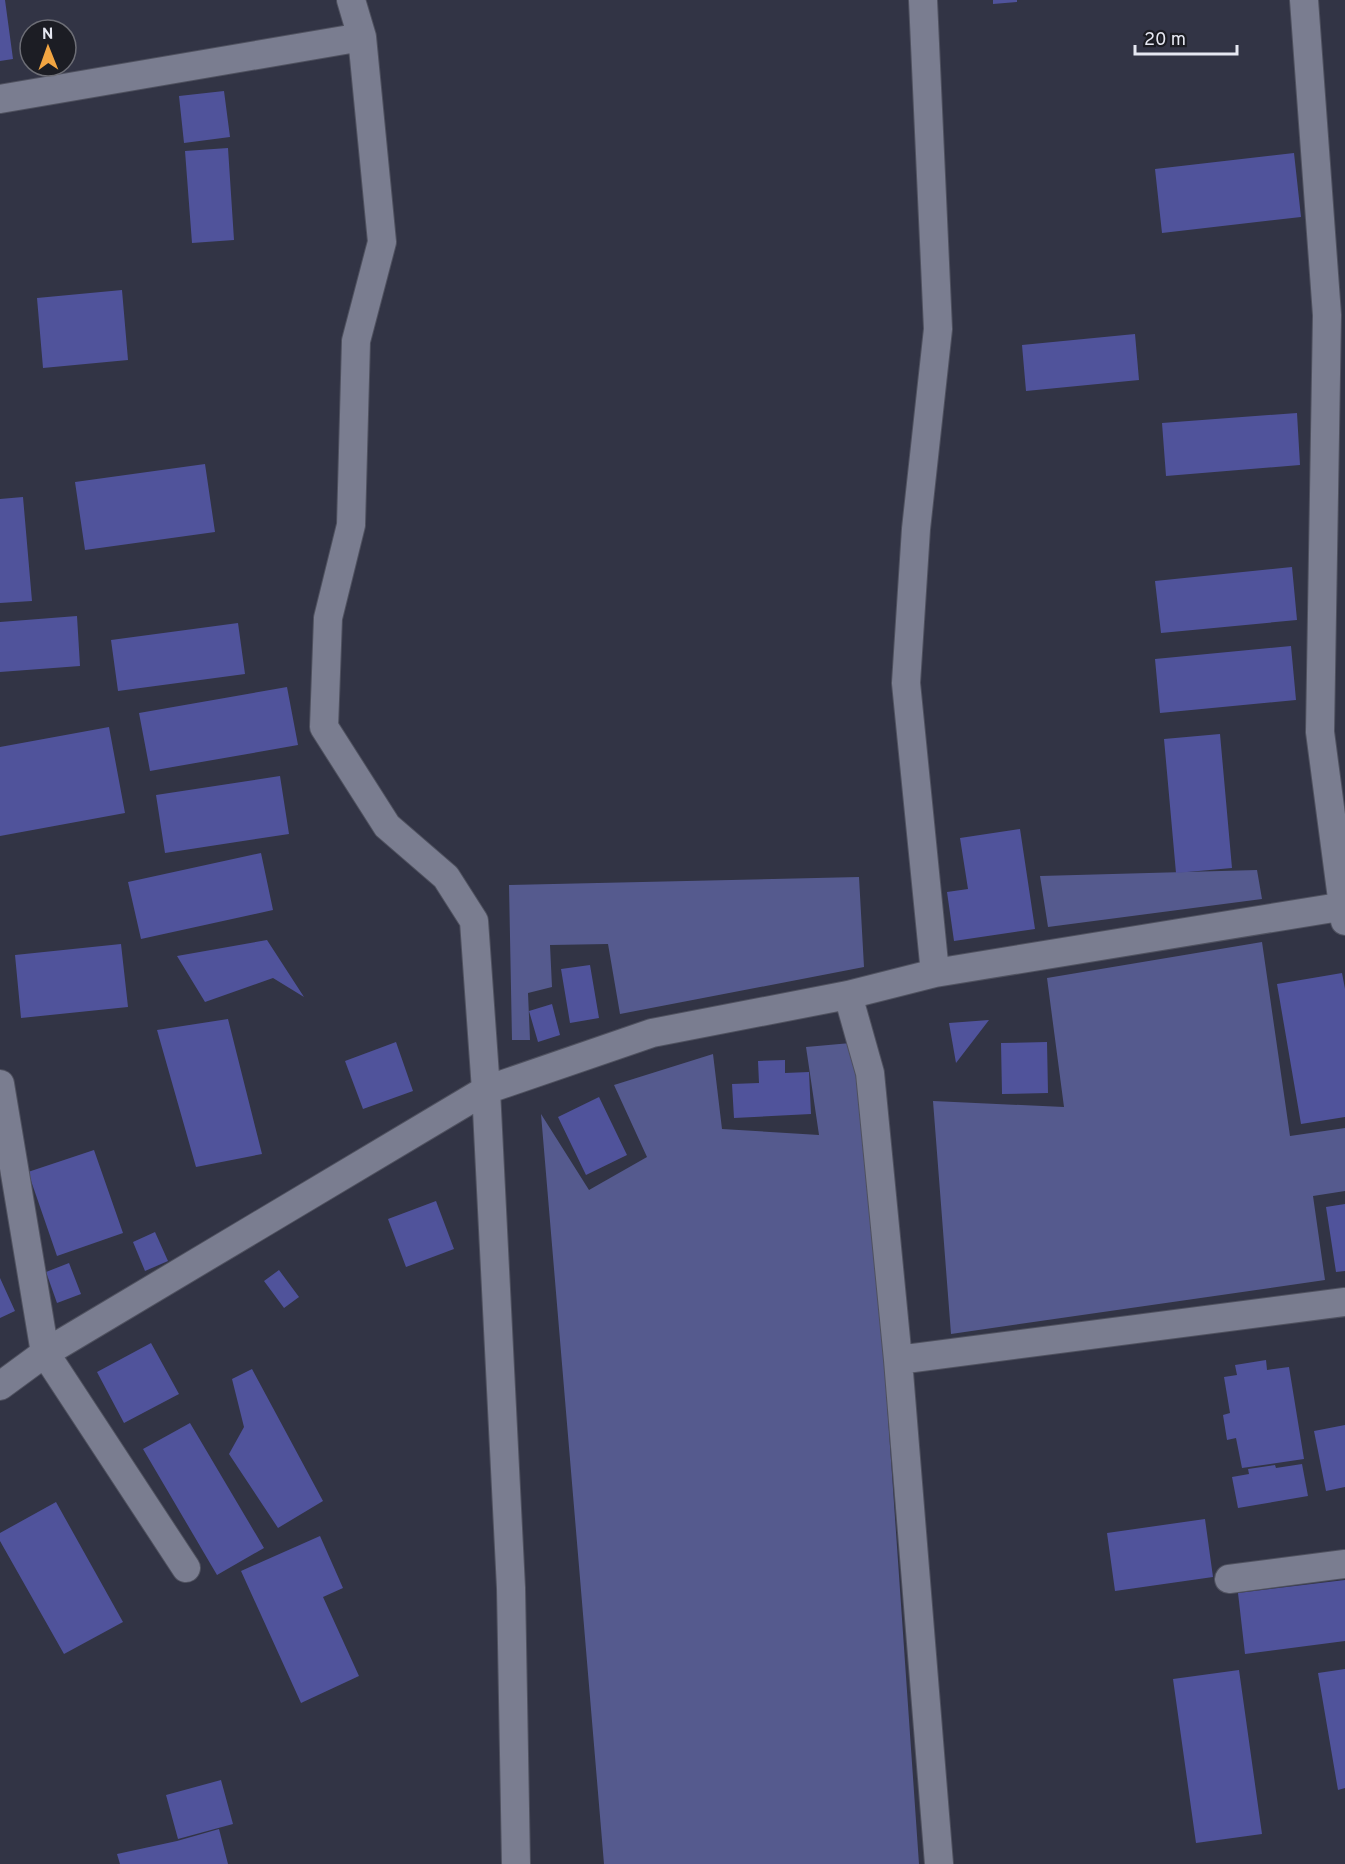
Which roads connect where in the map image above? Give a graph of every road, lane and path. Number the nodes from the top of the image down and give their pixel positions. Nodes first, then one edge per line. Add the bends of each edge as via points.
1 (351, 0) edge
2 (923, 0) edge
3 (1304, 0) edge
4 (362, 37) junction
5 (0, 99) edge
6 (1336, 314) edge
7 (1344, 911) edge
8 (935, 973) junction
9 (848, 995) junction
10 (0, 1084) edge
11 (486, 1090) junction
12 (1345, 1302) edge
13 (45, 1353) junction
14 (898, 1360) junction
15 (0, 1386) edge
16 (1345, 1564) edge
17 (186, 1568) dead end
18 (1229, 1579) dead end
19 (516, 1864) edge
20 (939, 1864) edge

1 - 4 street
2 - 8 street via 938,329 916,529 906,683
3 - 6 street
4 - 5 street
4 - 11 street via 382,242 356,341 351,525 327,618 324,727 387,826 446,877 474,921
6 - 7 street via 1320,732
7 - 8 street
8 - 9 street
9 - 11 street via 652,1033
9 - 14 street via 870,1073
10 - 13 street
11 - 13 street
11 - 19 street via 512,1588
12 - 14 street
13 - 15 street
13 - 17 street
14 - 20 street
16 - 18 street

